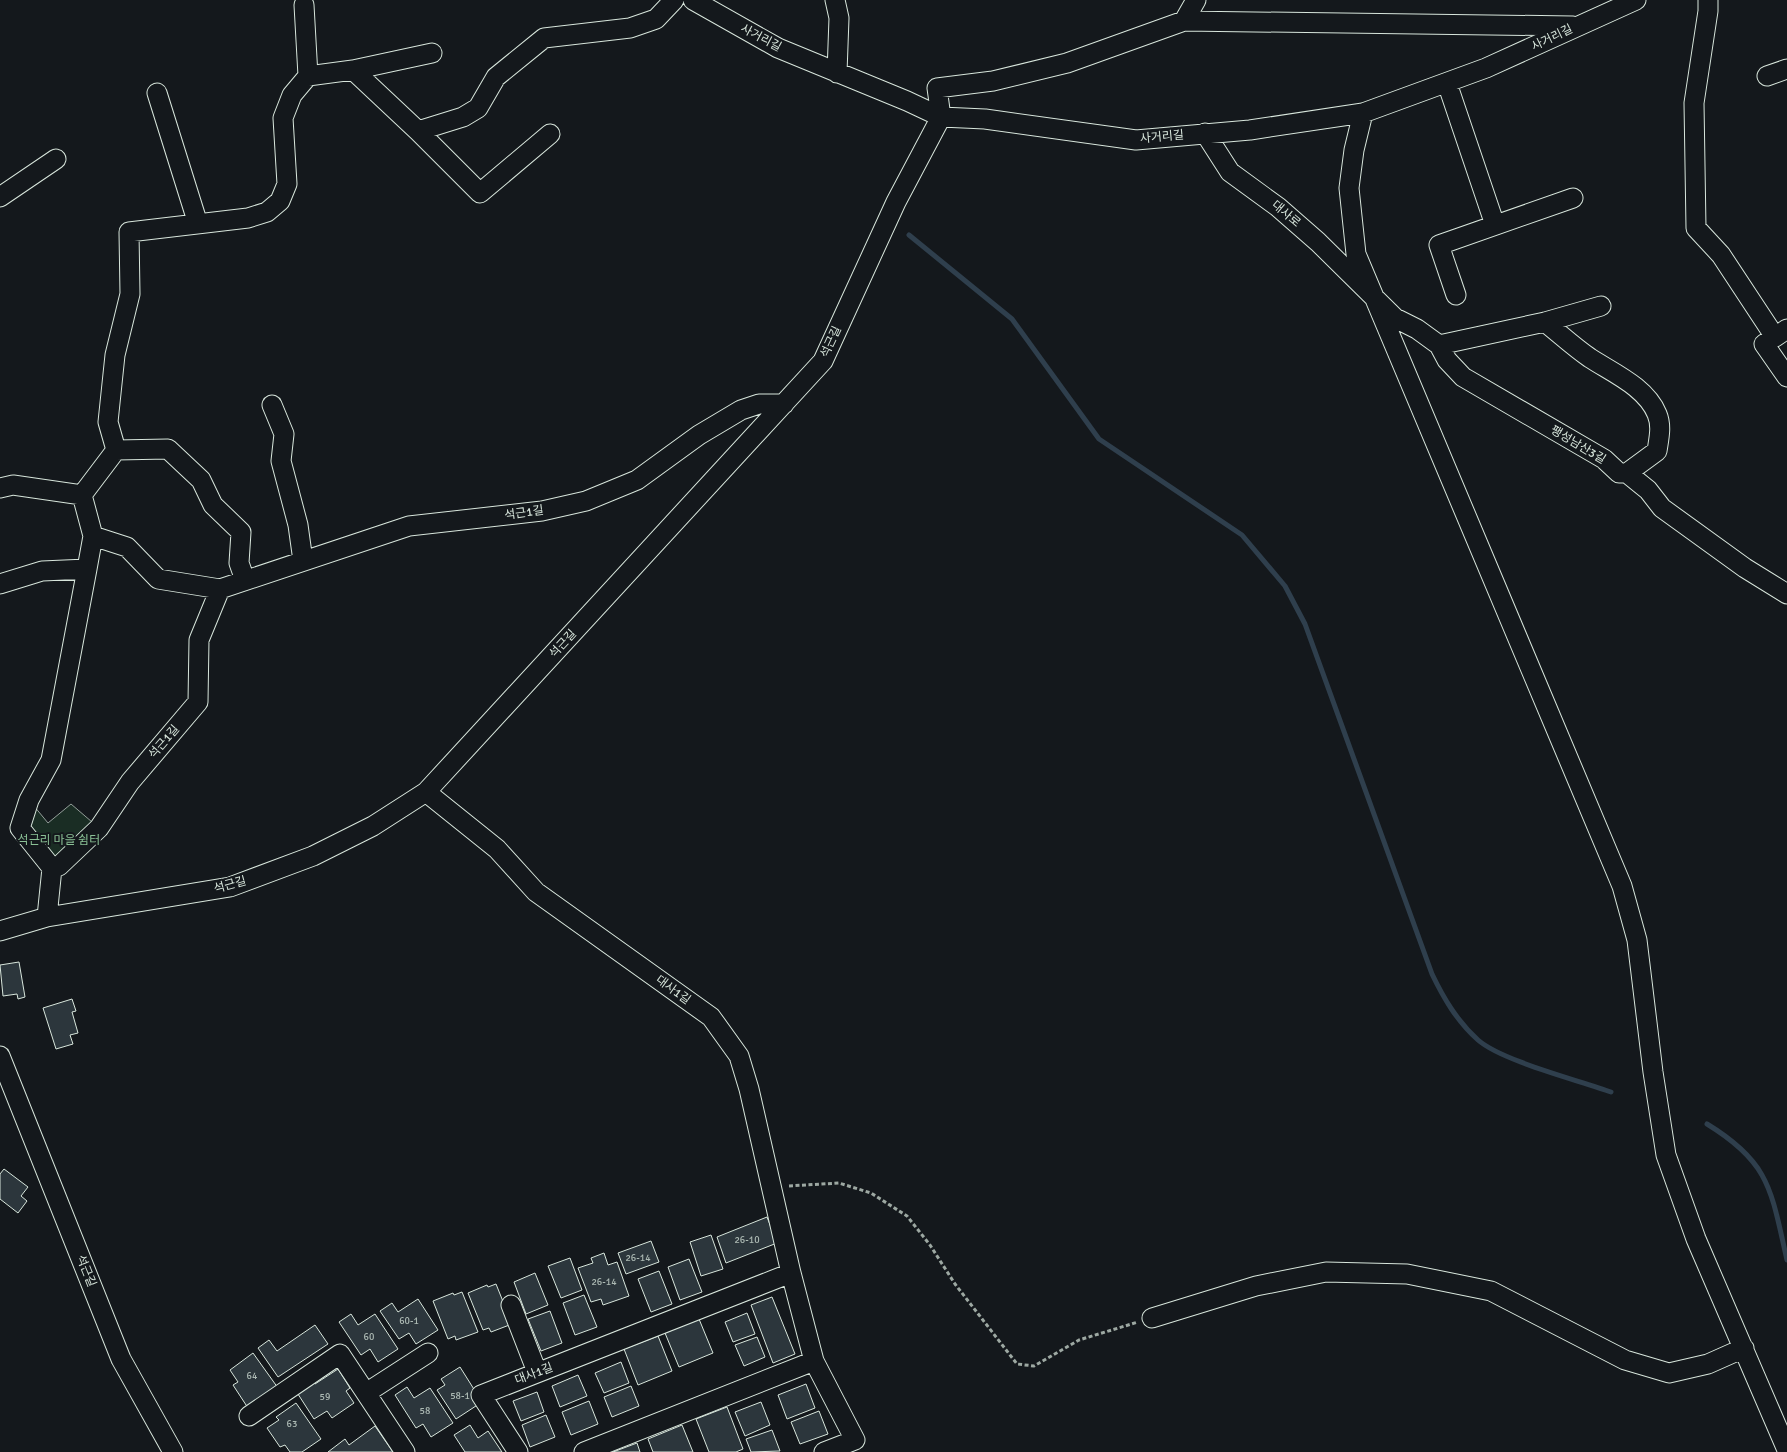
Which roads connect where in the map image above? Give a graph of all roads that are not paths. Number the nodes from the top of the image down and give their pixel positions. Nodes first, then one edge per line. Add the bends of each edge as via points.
1 (674, 0) edge
2 (694, 0) edge
3 (835, 0) edge
4 (1196, 0) edge
5 (1636, 0) edge
6 (1708, 0) edge
7 (304, 5) dead end
8 (1184, 21) junction
9 (1576, 26) junction
10 (432, 53) dead end
11 (1787, 69) edge
12 (353, 70) junction
13 (837, 73) junction
14 (308, 76) junction
15 (1767, 76) dead end
16 (1446, 83) junction
17 (157, 93) dead end
18 (1363, 113) junction
19 (941, 117) junction
20 (418, 131) junction
21 (1205, 133) junction
22 (550, 134) dead end
23 (56, 159) dead end
24 (0, 197) edge
25 (1573, 198) dead end
26 (198, 224) junction
27 (1495, 225) junction
28 (1372, 292) junction
29 (1456, 295) dead end
30 (1601, 306) dead end
31 (1545, 322) junction
32 (1781, 333) edge
33 (1439, 345) junction
34 (1787, 377) edge
35 (784, 404) junction
36 (272, 405) dead end
37 (116, 450) junction
38 (1627, 473) junction
39 (0, 488) edge
40 (82, 495) junction
41 (92, 536) junction
42 (303, 561) junction
43 (87, 569) junction
44 (245, 580) junction
45 (0, 584) edge
46 (220, 589) junction
47 (1787, 594) edge
48 (426, 792) junction
49 (52, 868) junction
50 (47, 917) junction
51 (0, 931) edge
52 (0, 1056) edge
53 (791, 1273) junction
54 (511, 1305) dead end
55 (1152, 1318) road end
56 (1744, 1348) junction
57 (428, 1353) dead end
58 (814, 1361) junction
59 (537, 1372) junction
60 (366, 1393) junction
61 (249, 1416) dead end
62 (1787, 1450) edge
63 (173, 1452) edge
64 (405, 1452) edge
65 (518, 1452) edge
66 (584, 1452) edge
67 (824, 1452) edge

1 - 20 street via 656,19 630,28 544,38 496,77 478,108 463,117
2 - 13 street, 사거리길 via 778,48
3 - 13 street via 839,18
4 - 8 street
5 - 9 street, 사거리길
6 - 32 street via 1694,103 1696,228
7 - 14 street
8 - 9 street
8 - 19 street via 1067,63 993,81 937,88
9 - 16 street, 사거리길
10 - 12 street
11 - 15 street
12 - 14 street
12 - 20 street
13 - 19 street, 사거리길
14 - 26 street via 292,95 283,118 287,184 280,202 267,212 248,218
16 - 18 street, 사거리길
16 - 27 street
17 - 26 street
18 - 21 street, 사거리길 via 1250,130
18 - 28 street via 1349,188 1356,254
19 - 21 street, 사거리길 via 985,119 1136,140
19 - 35 street, 석근길 via 896,202 823,361
20 - 22 street via 480,193
21 - 28 street, 대사로 via 1230,172 1278,207
23 - 24 street
25 - 27 street
26 - 37 street via 129,232 130,294 115,355 108,422
27 - 29 street via 1439,245
28 - 33 street, 팽성남산3길 via 1394,318
28 - 56 street via 1622,886 1637,940 1666,1155 1696,1239
30 - 31 street
31 - 33 street
31 - 38 street via 1638,390 1656,412 1660,423 1657,451
32 - 34 street via 1764,344
33 - 38 street, 팽성남산3길 via 1447,360 1463,377 1604,459 1619,473
35 - 42 street, 석근1길 via 759,404 741,410 699,435 637,480 586,501 542,511 409,526
35 - 48 street, 석근길
36 - 42 street via 284,434 281,461 298,525
37 - 40 street
37 - 44 street via 168,449 201,480 214,505 241,532 239,563
38 - 47 street, 팽성남산3길 via 1648,490 1662,508
39 - 40 street via 13,484
40 - 41 street
41 - 43 street
41 - 46 street, 석근1길 via 127,547 158,579
42 - 44 street, 석근1길
43 - 45 street via 42,571
43 - 49 street via 51,760 30,800 20,828
44 - 46 street, 석근1길
46 - 49 street, 석근1길 via 199,640 198,702 130,782 99,828
48 - 50 street, 석근길 via 373,826 314,856 230,887
48 - 53 street, 대사1길 via 496,849 536,892 711,1018 739,1056
49 - 50 street
50 - 51 street, 석근길
52 - 63 street, 석근길 via 121,1359
53 - 58 street, 대사1길
53 - 59 street, 대사1길
54 - 59 street
55 - 56 street via 1256,1286 1326,1272 1406,1274 1491,1291 1625,1360 1668,1373 1708,1364
56 - 62 street
57 - 60 street
58 - 66 street
58 - 67 street, 대사1길 via 855,1440
59 - 65 street, 대사1길 via 480,1395
60 - 61 street via 340,1354
60 - 64 street

